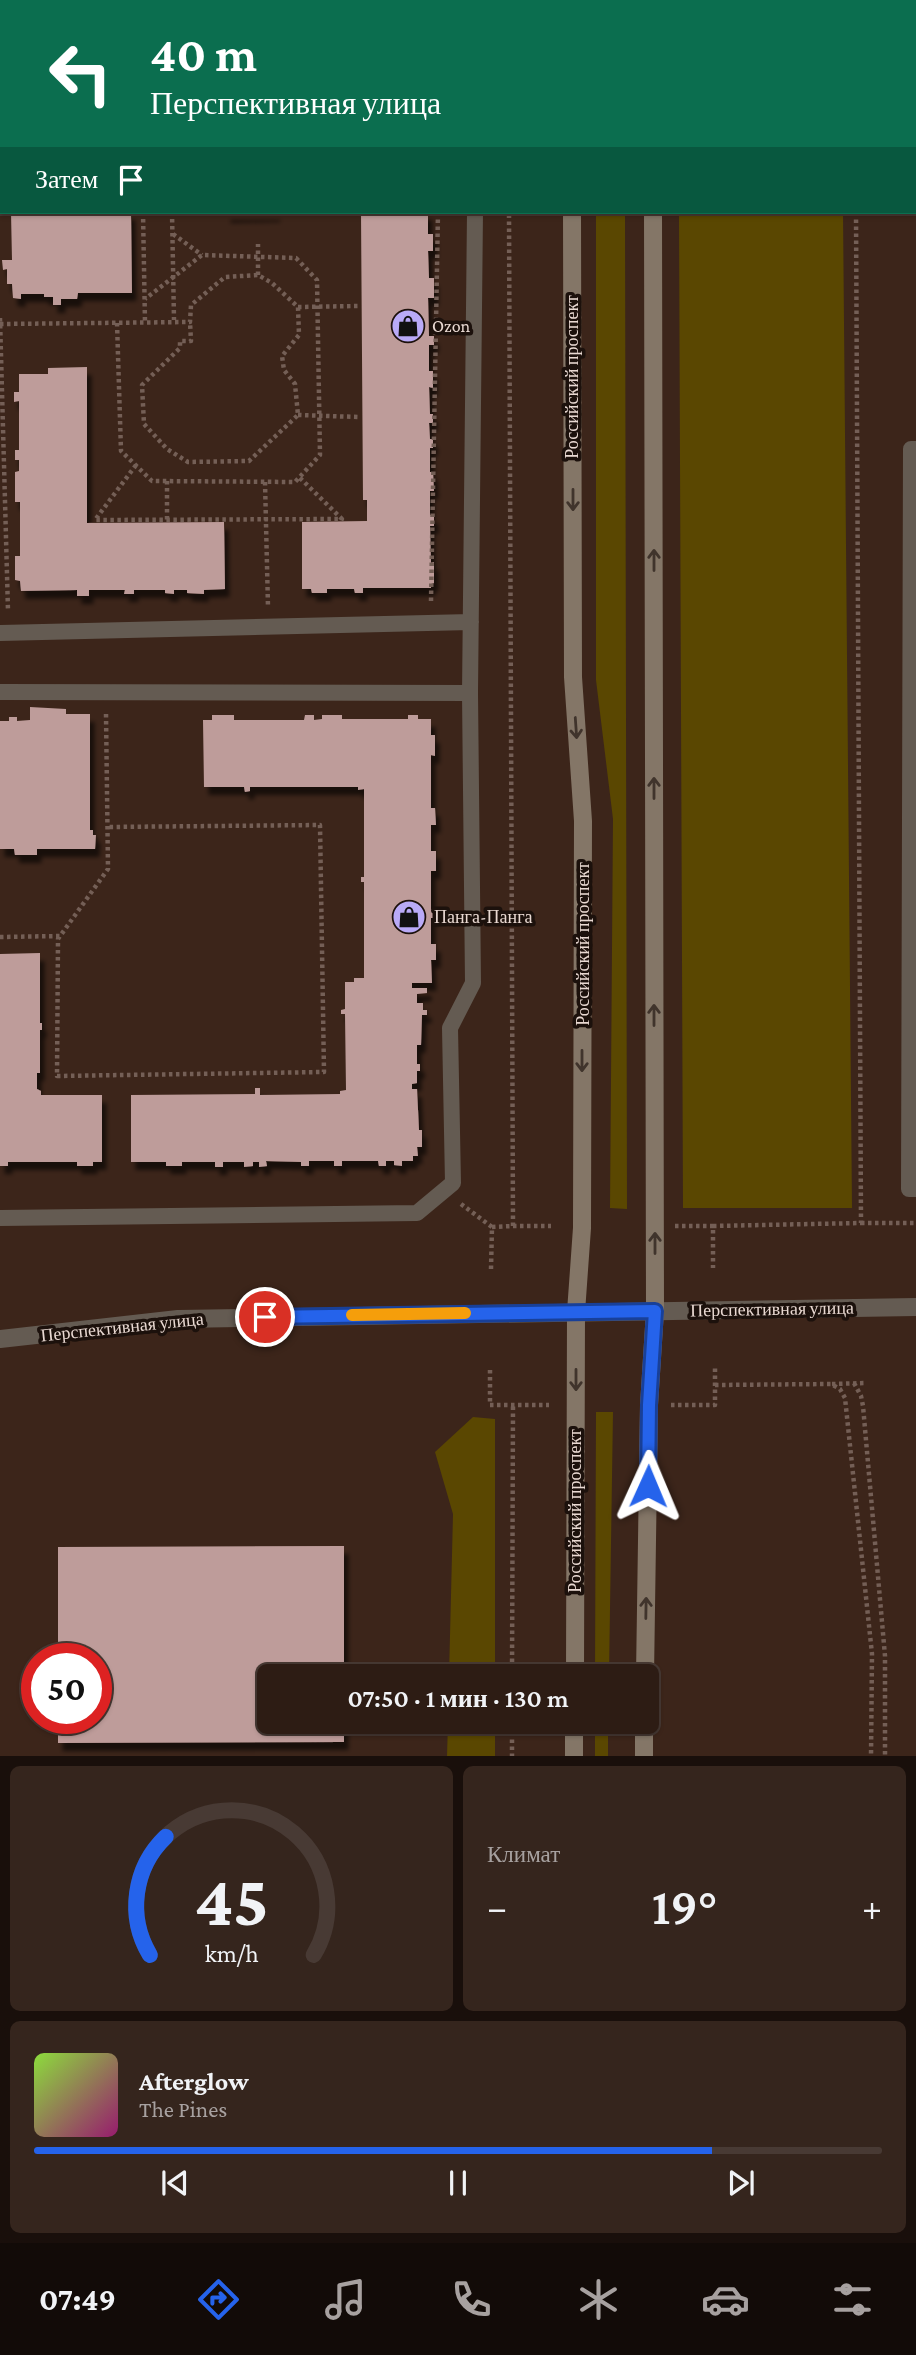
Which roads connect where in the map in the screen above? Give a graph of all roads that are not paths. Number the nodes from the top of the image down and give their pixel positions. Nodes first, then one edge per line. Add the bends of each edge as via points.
1 (475, 214) edge
2 (572, 214) edge
3 (653, 214) edge
4 (916, 449) edge
5 (471, 622) junction
6 (4, 633) edge
7 (0, 692) edge
8 (470, 693) junction
9 (916, 1189) edge
10 (0, 1218) edge
11 (916, 1307) edge
12 (655, 1311) junction
13 (576, 1312) junction
14 (0, 1339) edge
15 (575, 1664) edge
16 (645, 1664) edge
17 (575, 1734) edge
18 (644, 1734) edge
19 (574, 1756) edge
20 (644, 1756) edge

1 - 5 lane
2 -> 13 main road, Российский проспект via 573,677 583,821 582,1228
12 -> 3 main road
4 - 9 lane via 911,449 909,1189
5 - 6 lane
5 - 8 lane
7 - 8 lane
8 - 10 lane via 473,983 450,1028 453,1183 417,1213
11 - 12 street, Перспективная улица
12 - 13 street, Перспективная улица
16 -> 12 main road
13 - 14 street, Перспективная улица via 178,1319
13 -> 15 main road, Российский проспект
17 - 19 main road
18 - 20 main road

